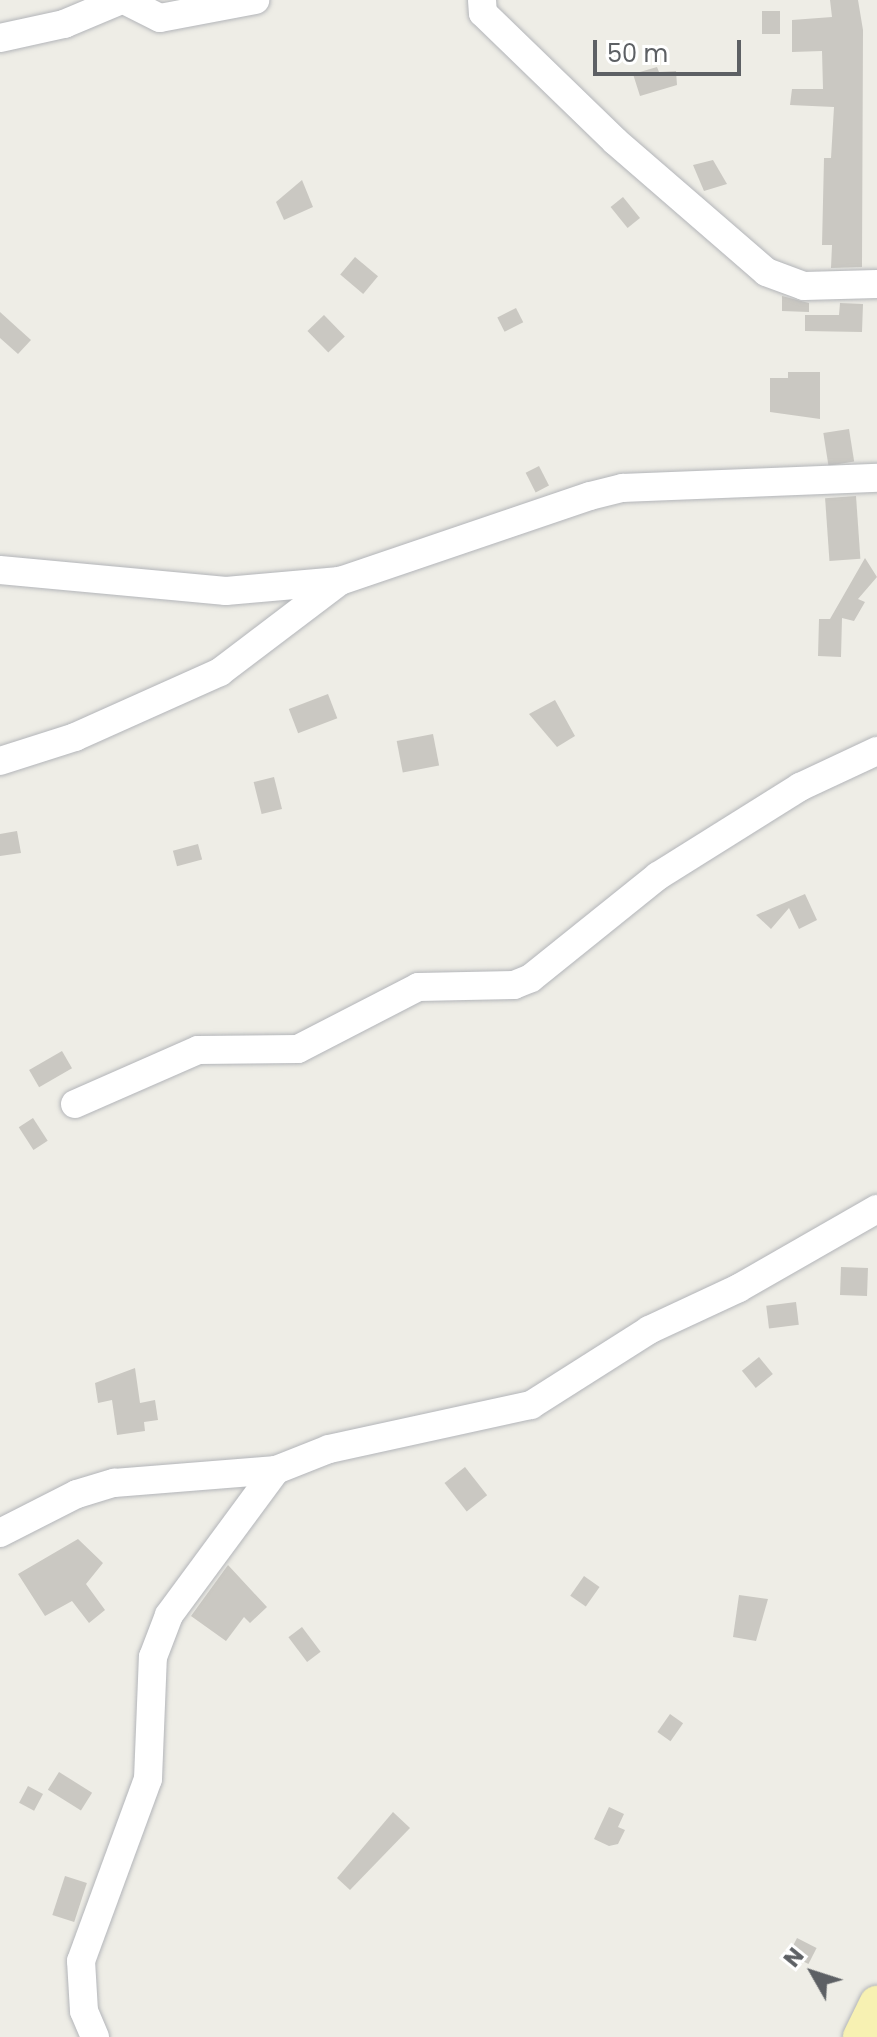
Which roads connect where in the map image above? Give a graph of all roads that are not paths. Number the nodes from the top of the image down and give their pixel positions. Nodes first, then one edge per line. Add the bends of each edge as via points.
1 (123, 0) edge
2 (255, 0) edge
3 (482, 0) edge
4 (0, 38) edge
5 (877, 284) edge
6 (877, 478) edge
7 (0, 570) edge
8 (340, 581) junction
9 (877, 751) edge
10 (0, 761) edge
11 (75, 1104) dead end
12 (877, 1209) edge
13 (276, 1470) junction
14 (0, 1533) edge
15 (877, 2004) edge
16 (95, 2037) edge
17 (861, 2037) edge

1 - 2 street via 160,18
1 - 4 street via 64,24
3 - 5 street via 483,13 615,141 766,272 804,286
6 - 8 street via 623,488
7 - 8 street via 226,591
8 - 10 street via 220,672 75,737
9 - 11 street via 800,787 658,876 531,978 514,985 418,987 298,1049 198,1050
12 - 13 street via 739,1288 649,1330 531,1405 329,1449
13 - 14 street via 114,1483 77,1494
13 - 16 street via 169,1615 153,1657 148,1779 81,1961 84,2011
15 - 17 main road

